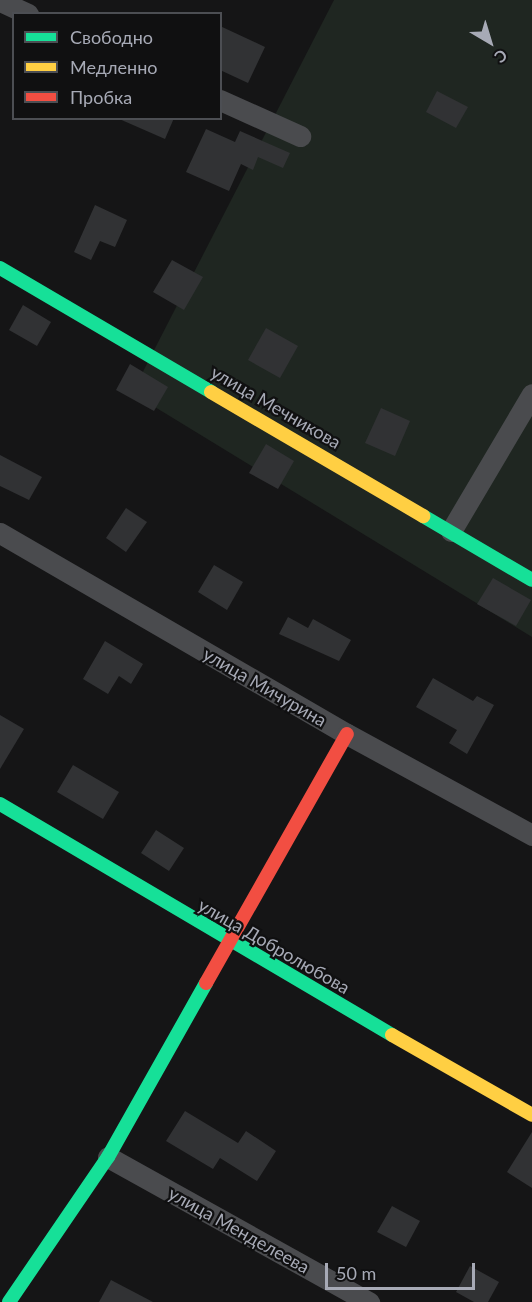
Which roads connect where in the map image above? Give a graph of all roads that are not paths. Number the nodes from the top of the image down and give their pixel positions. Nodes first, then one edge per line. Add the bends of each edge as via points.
1 (0, 1) edge
2 (24, 12) edge
3 (222, 101) edge
4 (300, 136) dead end
5 (0, 268) edge
6 (532, 394) edge
7 (451, 531) junction
8 (0, 533) edge
9 (532, 580) edge
10 (347, 734) junction
11 (0, 804) edge
12 (532, 835) edge
13 (229, 942) junction
14 (532, 1115) edge
15 (108, 1157) junction
16 (9, 1302) edge
17 (369, 1302) edge

1 - 2 street
3 - 4 street
5 - 7 street, улица Мечникова
6 - 7 street
7 - 9 street, улица Мечникова
8 - 10 street, улица Мичурина
10 - 12 street, улица Мичурина
10 - 13 street
11 - 13 street, улица Добролюбова
13 - 14 street, улица Добролюбова
13 - 15 street
15 - 16 street
15 - 17 street, улица Менделеева

